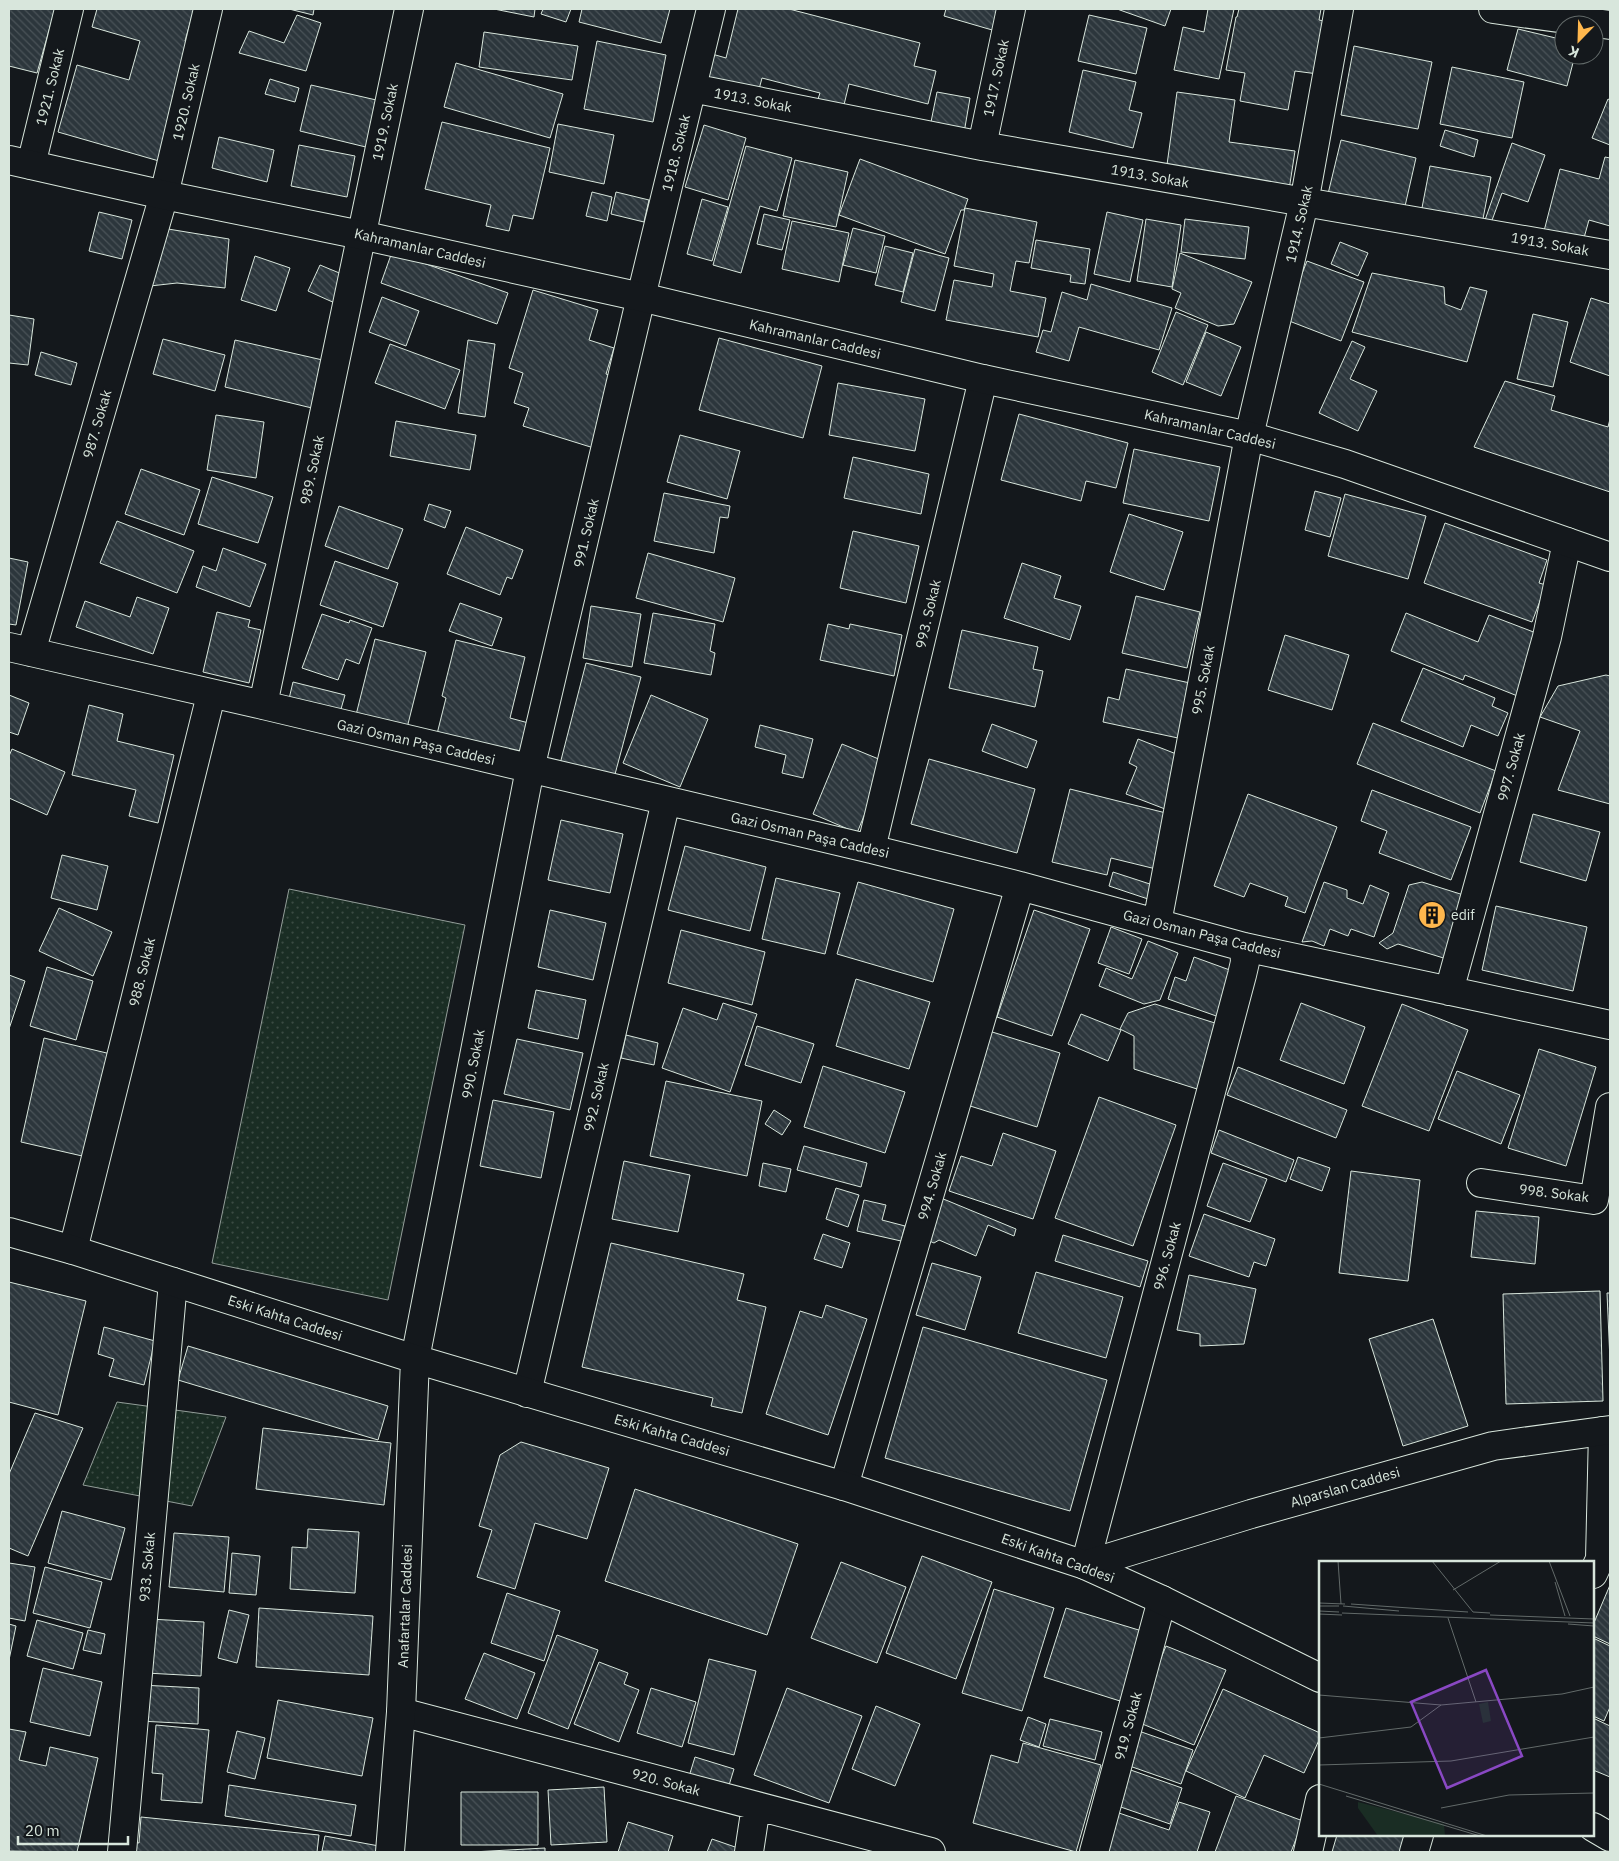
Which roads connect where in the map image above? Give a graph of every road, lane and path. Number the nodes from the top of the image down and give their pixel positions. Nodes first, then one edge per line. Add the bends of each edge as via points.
1 (69, 9) edge
2 (208, 9) edge
3 (409, 9) edge
4 (711, 9) edge
5 (1011, 9) edge
6 (1339, 9) edge
7 (1493, 9) edge
8 (1610, 26) edge
9 (692, 88) junction
10 (982, 146) junction
11 (20, 162) edge
12 (164, 195) junction
13 (1304, 203) junction
14 (361, 235) junction
15 (1610, 255) edge
16 (641, 297) junction
17 (983, 379) junction
18 (1249, 436) junction
19 (1567, 542) junction
20 (1610, 557) edge
21 (20, 650) edge
22 (211, 694) junction
23 (263, 705) junction
24 (530, 769) junction
25 (666, 801) junction
26 (872, 849) junction
27 (1020, 886) junction
28 (1157, 923) junction
29 (1244, 946) junction
30 (1450, 991) junction
31 (1610, 1025) edge
32 (1610, 1107) edge
33 (1481, 1182) dead end
34 (9, 1232) edge
35 (73, 1250) junction
36 (173, 1282) junction
37 (415, 1359) junction
38 (527, 1393) junction
39 (1607, 1430) edge
40 (844, 1486) junction
41 (1085, 1565) junction
42 (1594, 1572) edge
43 (1162, 1600) junction
44 (1319, 1678) edge
45 (401, 1712) junction
46 (1319, 1803) edge
47 (756, 1806) junction
48 (1594, 1828) edge
49 (1420, 1836) edge
50 (1610, 1837) edge
51 (122, 1852) edge
52 (390, 1852) edge
53 (749, 1852) edge
54 (931, 1852) edge
55 (1094, 1852) edge
56 (1308, 1852) edge
57 (1414, 1852) edge

1 - 11 street, 1921. Sokak
2 - 12 street, 1920. Sokak
3 - 14 street, 1919. Sokak
4 - 9 street, 1918. Sokak
5 - 10 street, 1917. Sokak
6 - 13 street, 1914. Sokak
7 - 8 street
9 - 10 street, 1913. Sokak
9 - 16 street, 1918. Sokak
10 - 13 street, 1913. Sokak
11 - 12 street, Kahramanlar Caddesi
12 - 14 street, Kahramanlar Caddesi
12 - 21 street, 987. Sokak
13 - 15 street, 1913. Sokak
13 - 18 street, 1914. Sokak
14 - 16 street, Kahramanlar Caddesi
14 - 23 street, 989. Sokak
16 - 17 street, Kahramanlar Caddesi
16 - 24 street, 991. Sokak
17 - 18 street, Kahramanlar Caddesi
17 - 26 street, 993. Sokak
18 - 19 street, Kahramanlar Caddesi via 1345,464
18 - 28 street, 995. Sokak
19 - 20 street, Kahramanlar Caddesi
19 - 30 street, 997. Sokak via 1546,637
21 - 22 street, Gazi Osman Paşa Caddesi
22 - 23 street, Gazi Osman Paşa Caddesi
22 - 35 street, 988. Sokak
23 - 24 street, Gazi Osman Paşa Caddesi
24 - 25 street, Gazi Osman Paşa Caddesi
24 - 37 street, 990. Sokak
25 - 26 street, Gazi Osman Paşa Caddesi
25 - 38 street, 992. Sokak
26 - 27 street, Gazi Osman Paşa Caddesi
27 - 28 street, Gazi Osman Paşa Caddesi
27 - 40 street, 994. Sokak
28 - 29 street, Gazi Osman Paşa Caddesi
29 - 30 street, Gazi Osman Paşa Caddesi
29 - 41 street, 996. Sokak via 1242,975
30 - 31 street, Gazi Osman Paşa Caddesi
32 - 33 street, 998. Sokak via 1594,1200
34 - 35 street, Eski Kahta Caddesi
35 - 36 street, Eski Kahta Caddesi
36 - 37 street, Eski Kahta Caddesi
36 - 51 street, 933. Sokak
37 - 38 street, Eski Kahta Caddesi
37 - 45 street, Anafartalar Caddesi
38 - 40 street, Eski Kahta Caddesi
39 - 41 street, Alparslan Caddesi via 1493,1446
39 - 42 street via 1600,1559
40 - 41 street, Eski Kahta Caddesi
41 - 43 street, Eski Kahta Caddesi
43 - 44 street, Eski Kahta Caddesi
43 - 55 street, 919. Sokak
45 - 47 street, 920. Sokak
45 - 52 street, Anafartalar Caddesi
46 - 56 street
47 - 53 street
47 - 54 street, 920. Sokak
48 - 50 street
49 - 57 street

